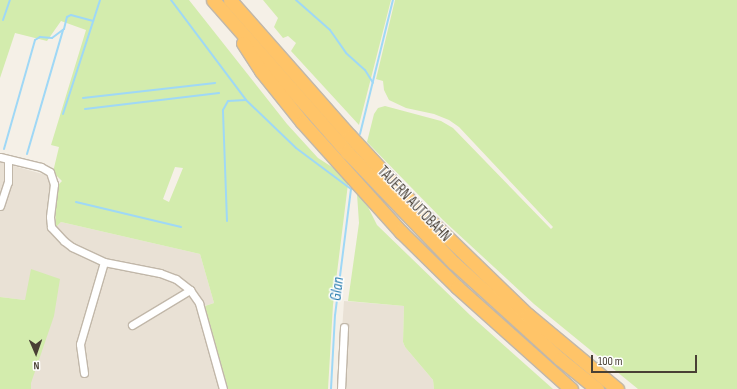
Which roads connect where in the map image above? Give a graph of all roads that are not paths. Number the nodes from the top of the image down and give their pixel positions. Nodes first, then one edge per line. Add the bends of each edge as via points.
1 (213, 0) edge
2 (226, 5) edge
3 (0, 157) edge
4 (8, 159) junction
5 (0, 206) edge
6 (104, 262) junction
7 (190, 290) junction
8 (132, 325) dead end
9 (344, 327) dead end
10 (84, 373) dead end
11 (224, 389) edge
12 (341, 389) edge
13 (571, 389) edge
14 (597, 389) edge
15 (617, 389) edge

1 - 2 highway, TAUERN AUTOBAHN
2 - 13 highway via 261,71 344,170 457,287
2 - 14 highway via 363,170 454,263 554,354
2 - 15 highway, TAUERN AUTOBAHN via 455,246 528,315
3 - 4 street
4 - 5 street via 8,182
4 - 6 street via 41,167 50,172 54,184 51,227 72,248
6 - 7 street via 160,273 176,279
6 - 10 street via 80,344
7 - 8 street
7 - 11 street via 199,303
9 - 12 street

